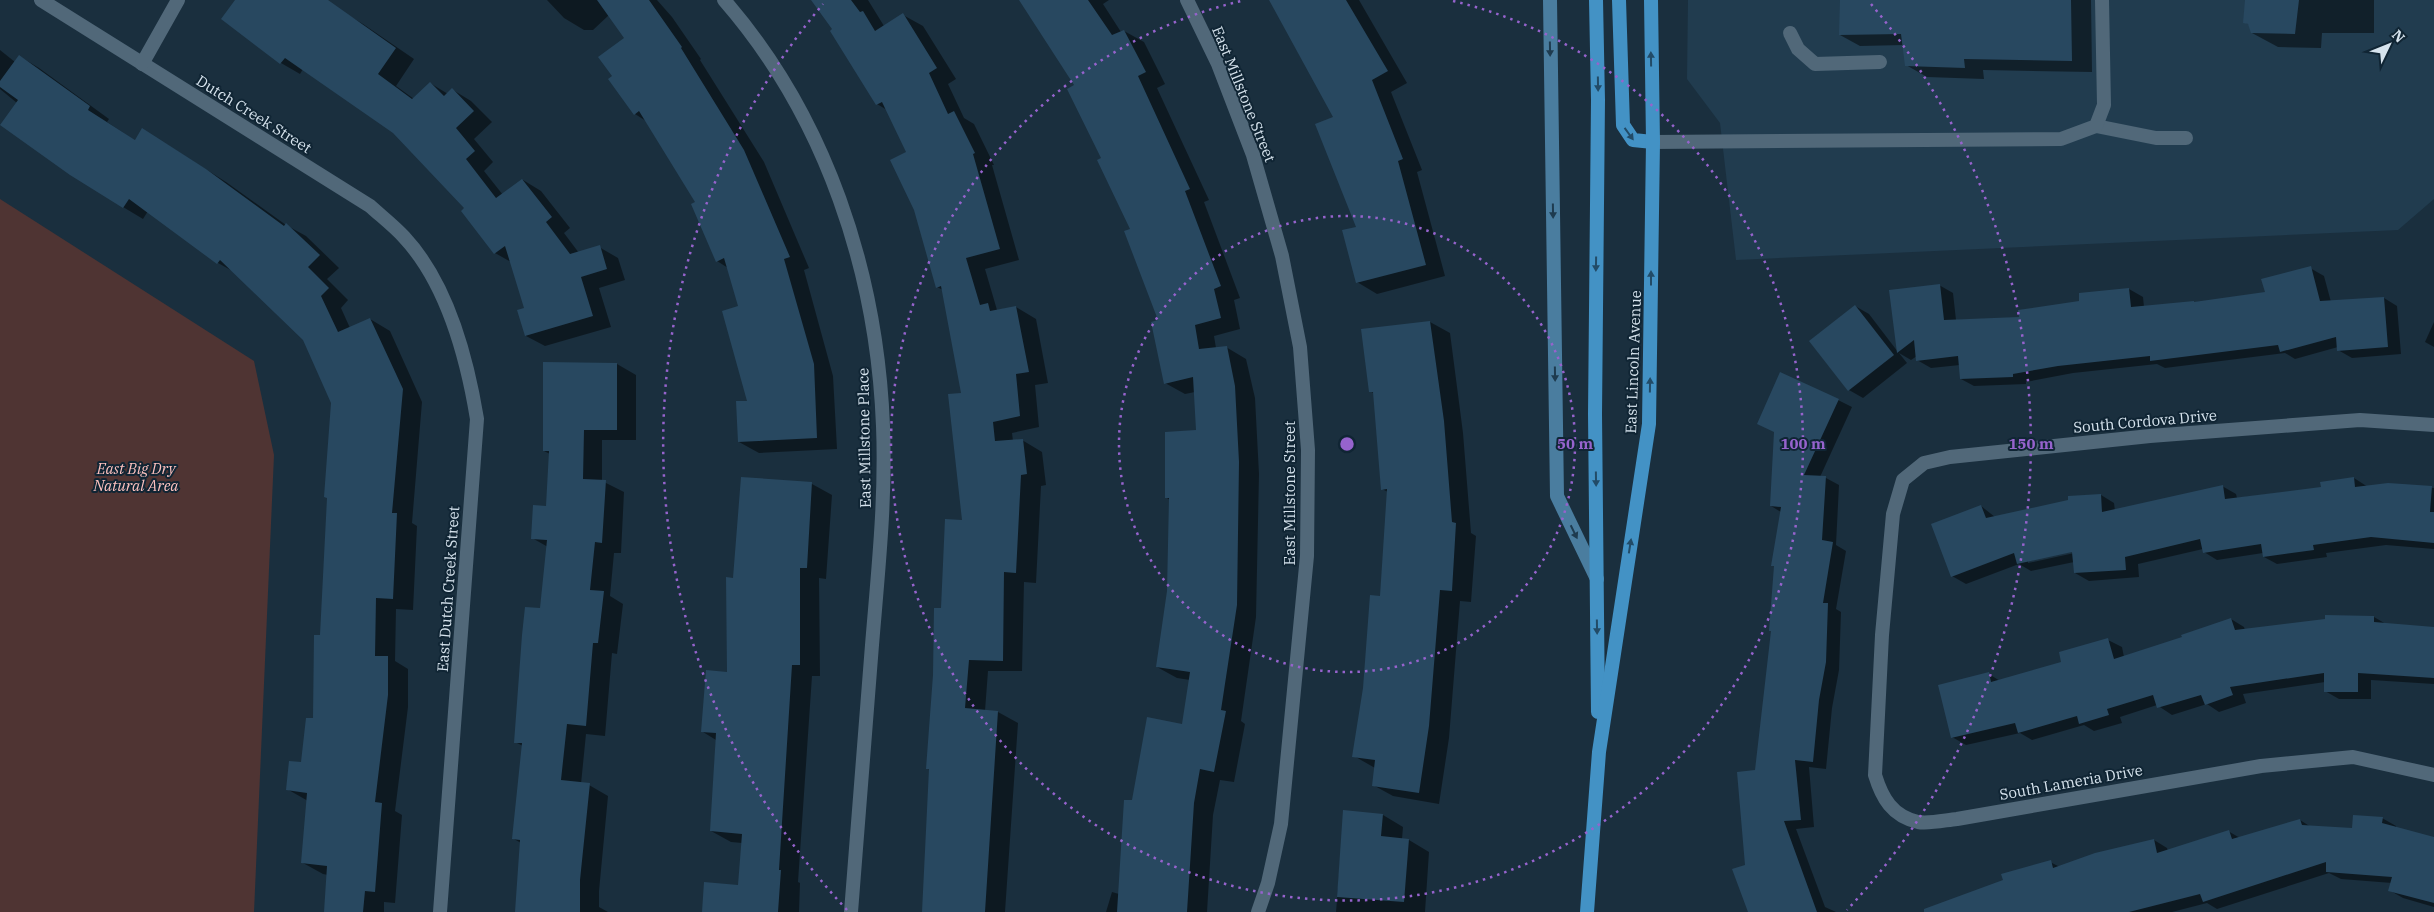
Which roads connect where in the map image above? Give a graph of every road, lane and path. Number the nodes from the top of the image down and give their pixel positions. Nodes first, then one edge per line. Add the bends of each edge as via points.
1 (41, 0) edge
2 (178, 0) edge
3 (724, 0) edge
4 (1188, 0) edge
5 (1550, 0) edge
6 (1596, 0) edge
7 (1619, 0) edge
8 (1651, 0) edge
9 (2102, 0) edge
10 (1790, 33) dead end
11 (1880, 62) dead end
12 (142, 64) junction
13 (2096, 126) junction
14 (2186, 138) dead end
15 (1652, 142) junction
16 (432, 277) joint
17 (2434, 424) edge
18 (1597, 579) junction
19 (1882, 635) joint
20 (1599, 752) junction
21 (2434, 775) edge
22 (440, 912) edge
23 (851, 912) edge
24 (1258, 912) edge
25 (1587, 912) edge

1 - 12 street, Dutch Creek Street
2 - 12 street
3 - 23 street, East Millstone Place via 783,78 817,144 845,214 864,280 878,358 883,427 883,505
4 - 24 street, East Millstone Street via 1218,64 1253,155 1282,256 1300,347 1308,450 1307,556 1281,824
5 -> 18 main road via 1557,496
6 -> 18 main road, East Lincoln Avenue
7 -> 15 main road via 1623,125 1633,140
15 -> 8 main road, East Lincoln Avenue
9 - 13 street via 2104,105
10 - 11 street via 1798,49 1815,64
12 - 16 street, Dutch Creek Street via 370,206 405,238
13 - 14 street via 2156,138
13 - 15 street via 2061,139
20 -> 15 main road, East Lincoln Avenue via 1649,424
16 - 22 street, East Dutch Creek Street via 452,319 469,371 477,419
17 - 19 street, South Cordova Drive via 2360,420 2150,436 1950,457 1924,463 1903,480 1893,514
18 -> 20 main road, East Lincoln Avenue
19 - 21 street, South Lameria Drive via 1875,775 1882,797 1896,811 1918,822 1957,819 2261,766 2353,757
20 - 25 main road, East Lincoln Avenue

